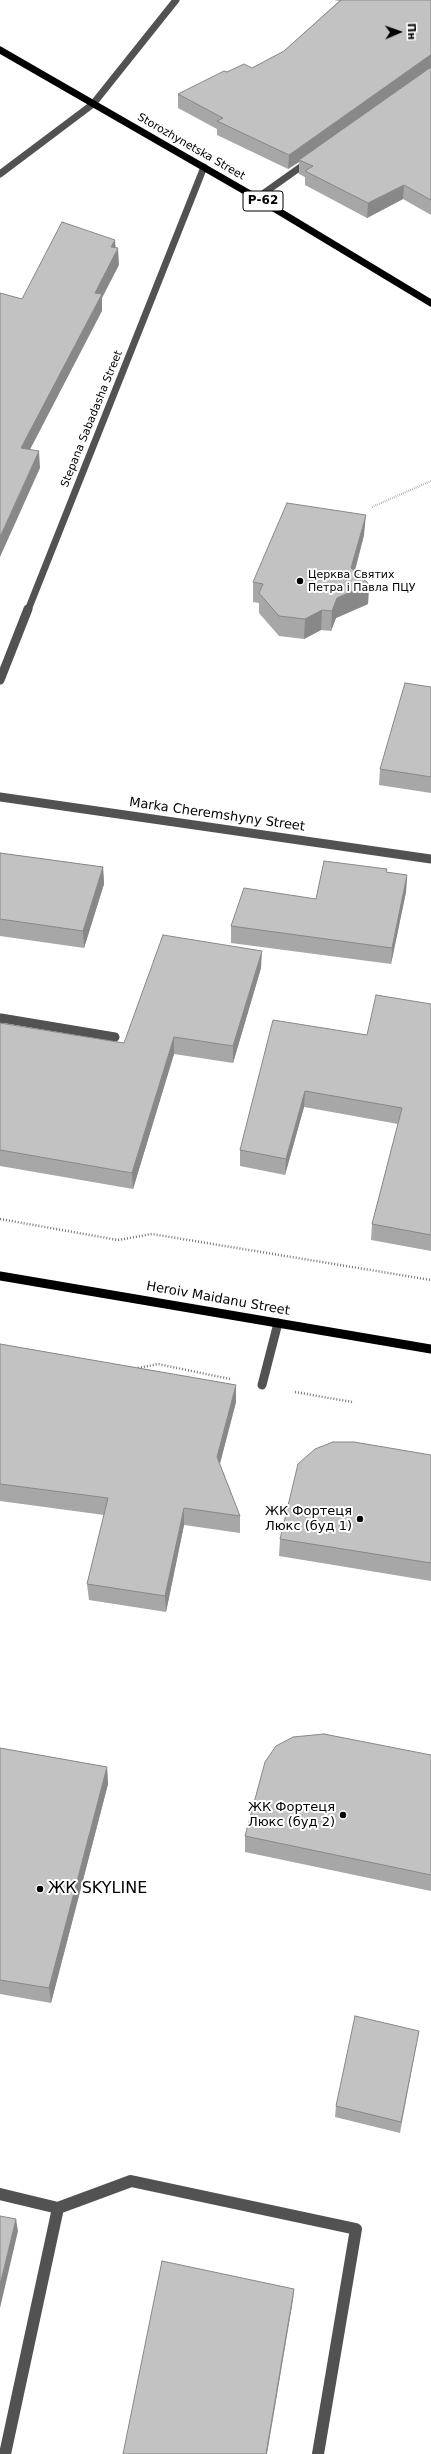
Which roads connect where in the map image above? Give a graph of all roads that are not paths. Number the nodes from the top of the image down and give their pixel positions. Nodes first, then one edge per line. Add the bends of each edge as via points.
1 (176, 0) edge
2 (0, 50) edge
3 (93, 104) junction
4 (315, 156) edge
5 (204, 167) junction
6 (0, 174) edge
7 (257, 198) junction
8 (431, 303) edge
9 (0, 680) edge
10 (0, 797) edge
11 (431, 859) edge
12 (0, 1020) edge
13 (115, 1037) dead end
14 (0, 1276) edge
15 (278, 1323) junction
16 (431, 1349) edge
17 (262, 1385) road end
18 (0, 2194) edge
19 (58, 2208) junction
20 (5, 2454) edge
21 (318, 2454) edge

1 - 3 street
2 - 3 main road, Storozhynetska Street / Р-62
3 - 5 main road, Storozhynetska Street / Р-62
3 - 6 street
4 - 7 street
5 - 7 main road, Storozhynetska Street / Р-62
5 - 9 street, Stepana Sabadasha Street
7 - 8 main road, Storozhynetska Street / Р-62
10 - 11 street, Marka Cheremshyny Street
12 - 13 street via 1,1018
14 - 15 main road, Heroiv Maidanu Street
15 - 16 main road, Heroiv Maidanu Street
15 - 17 street
18 - 19 street
19 - 20 street
19 - 21 street via 131,2181 356,2229

